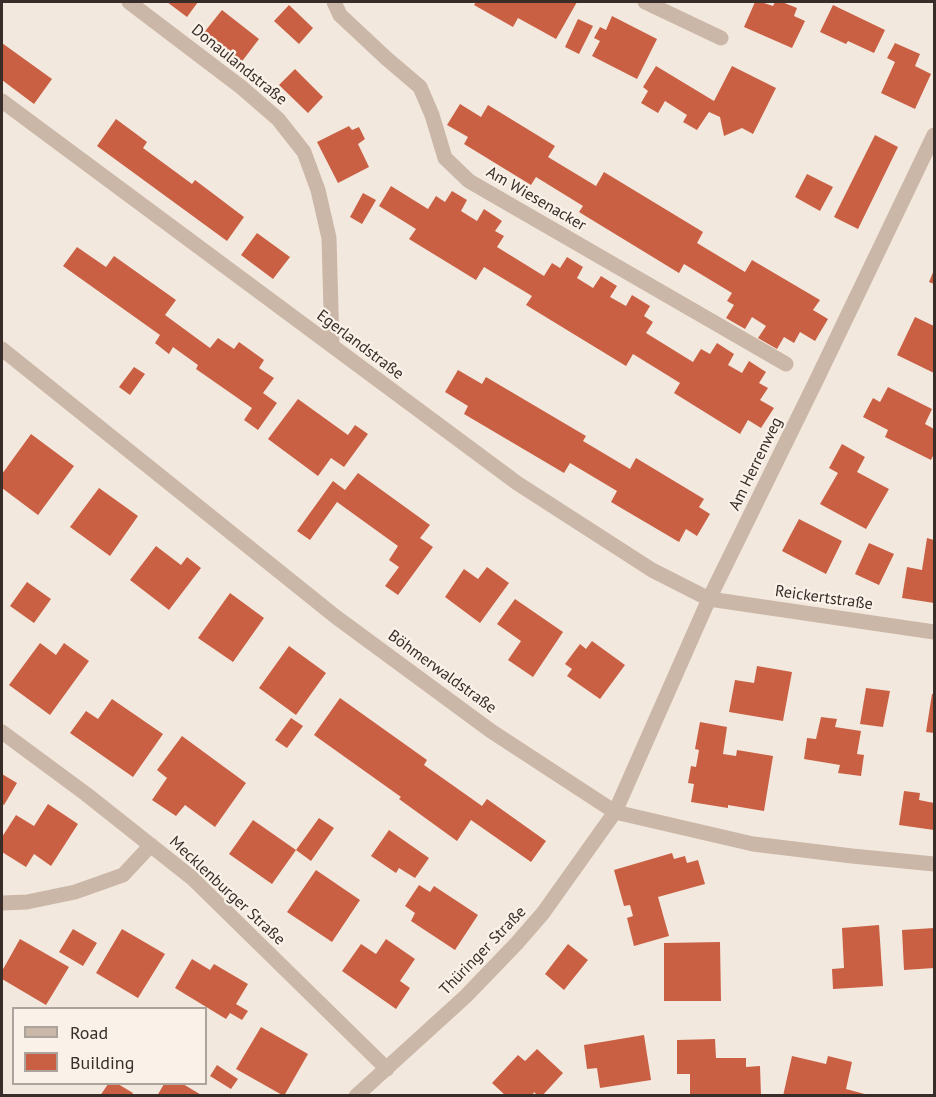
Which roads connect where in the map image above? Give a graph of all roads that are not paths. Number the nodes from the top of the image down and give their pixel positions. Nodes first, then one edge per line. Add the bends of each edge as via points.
1 (129, 2) edge
2 (334, 2) edge
3 (645, 2) edge
4 (721, 38) dead end
5 (2, 101) edge
6 (934, 135) edge
7 (332, 346) junction
8 (2, 349) edge
9 (786, 364) dead end
10 (709, 599) junction
11 (934, 632) edge
12 (2, 732) edge
13 (615, 812) junction
14 (151, 845) junction
15 (934, 864) edge
16 (2, 903) edge
17 (387, 1069) junction
18 (356, 1095) edge

1 - 7 street, Donaulandstraße via 241,87 278,119 304,152 329,238
2 - 9 street, Am Wiesenacker via 340,15 420,87 445,158 469,181
3 - 4 street
5 - 7 street, Egerlandstraße
6 - 10 street, Am Herrenweg
7 - 10 street, Egerlandstraße via 517,483 652,570
8 - 13 street, Böhmerwaldstraße via 336,617 491,731
10 - 11 street, Reickertstraße
10 - 13 street, Am Herrenweg
12 - 14 street, Mecklenburger Straße
13 - 15 street, Böhmerwaldstraße via 753,844
13 - 17 street, Thüringer Straße via 517,943
14 - 16 street via 123,875 75,892
14 - 17 street, Mecklenburger Straße via 192,878
17 - 18 street, Thüringer Straße

